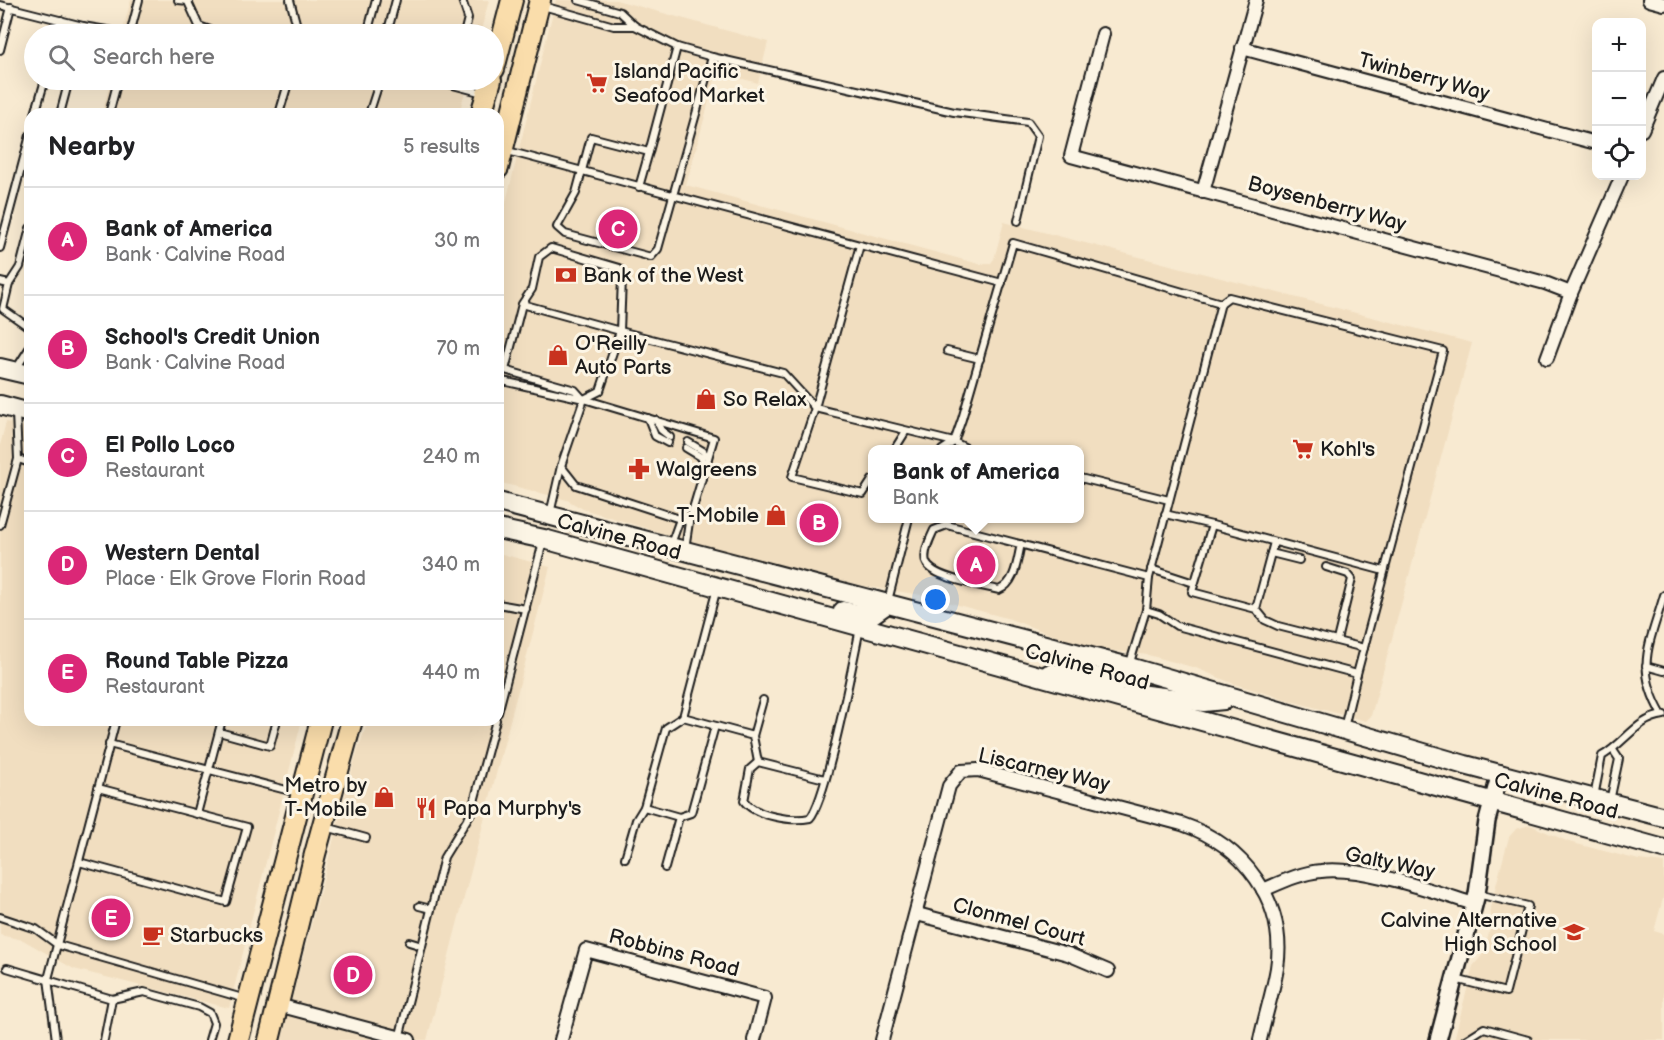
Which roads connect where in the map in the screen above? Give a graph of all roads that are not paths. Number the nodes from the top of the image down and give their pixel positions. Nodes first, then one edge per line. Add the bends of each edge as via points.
1 (139, 0) edge
2 (178, 0) edge
3 (290, 0) edge
4 (376, 0) edge
5 (396, 0) edge
6 (462, 0) edge
7 (512, 0) edge
8 (578, 0) edge
9 (1256, 0) edge
10 (1649, 0) edge
11 (188, 1) edge
12 (540, 2) edge
13 (1664, 4) edge
14 (0, 5) edge
15 (11, 8) junction
16 (61, 20) junction
17 (60, 24) edge
18 (76, 24) edge
19 (133, 24) edge
20 (198, 24) edge
21 (296, 24) edge
22 (370, 24) edge
23 (390, 24) edge
24 (466, 24) edge
25 (635, 26) junction
26 (504, 31) edge
27 (1103, 34) dead end
28 (677, 46) junction
29 (1242, 48) junction
30 (0, 50) edge
31 (712, 57) junction
32 (1664, 78) edge
33 (42, 90) edge
34 (66, 90) edge
35 (115, 90) edge
36 (287, 90) edge
37 (377, 90) edge
38 (488, 90) edge
39 (38, 108) edge
40 (62, 108) edge
41 (111, 108) edge
42 (281, 108) edge
43 (371, 108) edge
44 (484, 108) edge
45 (1643, 126) edge
46 (1592, 142) edge
47 (504, 143) edge
48 (649, 152) junction
49 (24, 158) edge
50 (504, 160) edge
51 (582, 173) junction
52 (1620, 180) edge
53 (639, 187) junction
54 (1203, 192) junction
55 (674, 196) junction
56 (1018, 221) dead end
57 (860, 245) junction
58 (0, 248) edge
59 (24, 251) edge
60 (0, 282) edge
61 (1002, 283) junction
62 (9, 284) junction
63 (1571, 293) junction
64 (1221, 303) junction
65 (522, 304) junction
66 (24, 324) edge
67 (620, 331) junction
68 (947, 351) dead end
69 (24, 356) edge
70 (1547, 358) dead end
71 (980, 359) junction
72 (504, 362) edge
73 (504, 370) edge
74 (11, 374) edge
75 (504, 381) edge
76 (584, 399) junction
77 (19, 408) edge
78 (815, 408) junction
79 (648, 418) junction
80 (656, 420) junction
81 (906, 431) junction
82 (954, 442) junction
83 (897, 445) edge
84 (950, 445) edge
85 (960, 445) edge
86 (708, 458) junction
87 (18, 459) junction
88 (24, 461) edge
89 (561, 466) junction
90 (705, 467) junction
91 (1084, 479) edge
92 (868, 487) edge
93 (1169, 501) junction
94 (504, 504) edge
95 (1166, 514) junction
96 (550, 516) junction
97 (680, 519) junction
98 (689, 522) junction
99 (908, 523) edge
100 (944, 523) edge
101 (949, 523) edge
102 (0, 525) edge
103 (1212, 525) junction
104 (504, 530) edge
105 (544, 539) junction
106 (1274, 542) junction
107 (1021, 544) junction
108 (677, 550) junction
109 (1205, 550) junction
110 (1213, 552) dead end
111 (1271, 553) junction
112 (1299, 560) dead end
113 (1260, 566) dead end
114 (1326, 567) dead end
115 (1267, 568) junction
116 (1151, 569) junction
117 (1198, 571) junction
118 (1384, 571) junction
119 (1206, 573) dead end
120 (1149, 579) junction
121 (1194, 583) junction
122 (717, 587) junction
123 (1663, 599) edge
124 (887, 604) junction
125 (504, 605) edge
126 (783, 606) junction
127 (526, 609) junction
128 (1256, 609) junction
129 (1146, 610) junction
130 (861, 627) junction
131 (1337, 640) junction
132 (1364, 648) junction
133 (1646, 666) junction
134 (1129, 667) junction
135 (1664, 671) edge
136 (1029, 674) junction
137 (1358, 674) junction
138 (506, 684) joint
139 (504, 691) edge
140 (1238, 699) junction
141 (763, 700) dead end
142 (1126, 701) junction
143 (1663, 715) edge
144 (683, 717) junction
145 (114, 726) edge
146 (220, 726) edge
147 (276, 726) edge
148 (319, 726) edge
149 (350, 726) edge
150 (494, 726) edge
151 (715, 726) junction
152 (1343, 729) junction
153 (219, 732) junction
154 (753, 736) junction
155 (109, 744) junction
156 (1613, 750) junction
157 (758, 762) junction
158 (209, 770) junction
159 (1500, 773) junction
160 (825, 779) junction
161 (98, 788) junction
162 (302, 794) junction
163 (1602, 800) junction
164 (1492, 802) junction
165 (644, 807) junction
166 (197, 814) junction
167 (679, 817) junction
168 (1664, 817) edge
169 (323, 826) junction
170 (366, 838) dead end
171 (1664, 849) edge
172 (315, 854) junction
173 (625, 858) dead end
174 (79, 862) junction
175 (665, 868) dead end
176 (1263, 890) junction
177 (1476, 899) junction
178 (419, 906) dead end
179 (431, 909) junction
180 (917, 914) junction
181 (0, 917) edge
182 (409, 942) dead end
183 (58, 945) junction
184 (422, 946) junction
185 (7, 969) dead end
186 (1108, 971) dead end
187 (1455, 979) junction
188 (48, 980) junction
189 (112, 999) junction
190 (249, 1000) junction
191 (278, 1005) junction
192 (402, 1039) edge
193 (56, 1040) edge
194 (104, 1040) edge
195 (209, 1040) edge
196 (238, 1040) edge
197 (269, 1040) edge
198 (561, 1040) edge
199 (754, 1040) edge
200 (882, 1040) edge
201 (1260, 1040) edge
202 (1440, 1040) edge
203 (1466, 1040) edge
204 (1528, 1040) edge

1 - 19 lane
2 - 11 lane
3 - 21 lane
4 - 22 lane
5 - 23 lane
6 - 24 lane
7 - 26 main road
8 - 25 lane via 620,12
9 - 29 street
10 - 13 street
11 - 20 lane
12 - 25 lane via 614,26
12 - 47 main road
14 - 15 lane
15 - 16 lane
15 - 30 lane
16 - 17 lane
16 - 18 lane
25 - 28 lane
27 - 54 street, Boysenberry Way via 1071,156
28 - 31 lane
28 - 48 lane
29 - 46 street, Twinberry Way
29 - 54 street
31 - 55 lane
31 - 56 lane via 954,112 1028,122 1038,136
32 - 45 street
33 - 39 lane
34 - 40 lane
35 - 41 lane
36 - 42 lane
37 - 43 lane
38 - 44 main road
48 - 51 lane via 591,137
48 - 53 lane
49 - 58 lane
50 - 51 lane
51 - 53 lane
51 - 55 lane via 557,227 565,234 651,257 658,249
52 - 63 street
53 - 55 lane
54 - 63 street, Boysenberry Way
55 - 57 lane
57 - 61 lane
57 - 78 lane
59 - 62 lane
60 - 62 lane
61 - 64 lane via 1014,243
61 - 71 lane
62 - 66 lane via 3,309
63 - 70 street
64 - 93 lane
64 - 118 lane via 1229,297 1443,351
65 - 67 lane
65 - 67 lane via 532,289 539,257 550,248 619,268
65 - 72 lane
67 - 76 lane via 600,391
67 - 78 lane via 783,373
68 - 71 lane
69 - 74 lane
71 - 82 lane
73 - 76 lane via 575,390
75 - 76 lane
76 - 79 lane
76 - 89 lane
77 - 87 lane
78 - 81 lane
78 - 92 lane via 792,477 863,494
79 - 80 lane
79 - 80 lane via 655,436 669,440
80 - 86 lane via 714,438
81 - 82 lane
81 - 83 lane
82 - 84 lane
82 - 85 lane
86 - 90 lane
86 - 90 lane via 704,451 687,445 701,457
87 - 88 lane
87 - 102 lane
89 - 96 lane
89 - 97 lane via 576,485
90 - 98 lane
91 - 93 lane
93 - 95 lane
94 - 96 main road, Calvine Road
95 - 103 lane
95 - 116 lane
96 - 108 main road, Calvine Road
97 - 98 lane
97 - 108 lane
98 - 108 lane
99 - 124 lane
100 - 107 lane via 934,530 926,563 947,577 999,590 1006,587 1011,583
101 - 107 lane
103 - 106 lane
103 - 109 lane
104 - 105 main road, Calvine Road
105 - 122 main road, Calvine Road
105 - 127 lane
106 - 111 lane
106 - 118 lane
107 - 120 lane
108 - 124 main road, Calvine Road
109 - 110 lane
109 - 117 lane
111 - 112 lane
111 - 115 lane
113 - 115 lane
114 - 131 lane via 1352,579
115 - 128 lane via 1258,589
116 - 120 lane
116 - 121 lane
117 - 119 lane
117 - 121 lane
118 - 132 lane
120 - 129 lane
121 - 128 lane via 1192,592
122 - 126 main road, Calvine Road
122 - 144 lane
123 - 133 lane
124 - 126 main road via 870,616 812,603
124 - 134 main road, Calvine Road
125 - 127 lane
126 - 130 main road, Calvine Road
127 - 138 lane
128 - 131 lane via 1265,620 1278,626
129 - 134 lane
129 - 137 lane via 1177,626
130 - 136 main road, Calvine Road
130 - 160 lane
131 - 132 lane
132 - 137 lane
133 - 135 lane
133 - 143 lane via 1648,692
134 - 136 main road via 1126,678 1120,681 1071,673
134 - 140 main road, Calvine Road
136 - 142 main road, Calvine Road
137 - 152 lane
138 - 139 lane
140 - 142 main road via 1204,702 1138,694 1130,695
140 - 152 main road, Calvine Road
141 - 154 lane
142 - 164 main road, Calvine Road
143 - 156 lane via 1627,733
144 - 151 lane
144 - 165 lane via 666,728
145 - 155 lane
146 - 153 lane
147 - 153 lane via 270,746
148 - 162 main road
149 - 169 main road
150 - 179 lane via 471,813 444,857
151 - 154 lane
151 - 167 lane via 691,813
152 - 159 main road, Calvine Road
153 - 158 lane
154 - 157 lane
155 - 158 lane
155 - 161 lane
156 - 163 lane via 1619,759
156 - 163 lane via 1602,756
157 - 160 lane
157 - 160 lane via 750,769 744,801 749,808 791,820 810,818 817,810
158 - 162 lane
158 - 166 lane
159 - 163 main road, Calvine Road
159 - 164 street
161 - 166 lane
161 - 174 lane
162 - 172 main road via 309,804 308,835
162 - 190 main road
163 - 168 main road, Calvine Road
164 - 171 main road, Calvine Road
164 - 177 street
165 - 167 lane
165 - 173 lane
166 - 174 lane via 247,827 226,902
167 - 175 lane
169 - 170 lane
169 - 172 main road
172 - 191 main road
174 - 183 lane
176 - 177 street, Galty Way via 1306,873 1336,870
176 - 180 street, Liscarney Way via 1243,861 1225,844 1197,829 978,770 961,771 950,786
176 - 201 street via 1275,921 1278,952
177 - 187 street
177 - 187 lane via 1528,906 1506,992
178 - 179 lane
179 - 184 lane
180 - 186 street, Clonmel Court via 1068,954
180 - 200 street, Liscarney Way
181 - 183 lane via 36,929
182 - 184 lane
183 - 188 lane
183 - 190 lane
184 - 192 lane
185 - 188 lane
187 - 202 street
188 - 189 lane
188 - 193 lane
189 - 194 lane
189 - 195 lane via 144,992 199,1007 210,1013 214,1023
190 - 196 main road
191 - 192 street
191 - 197 main road
198 - 199 street, Robbins Road via 586,950 765,998
203 - 204 lane via 1484,1028

